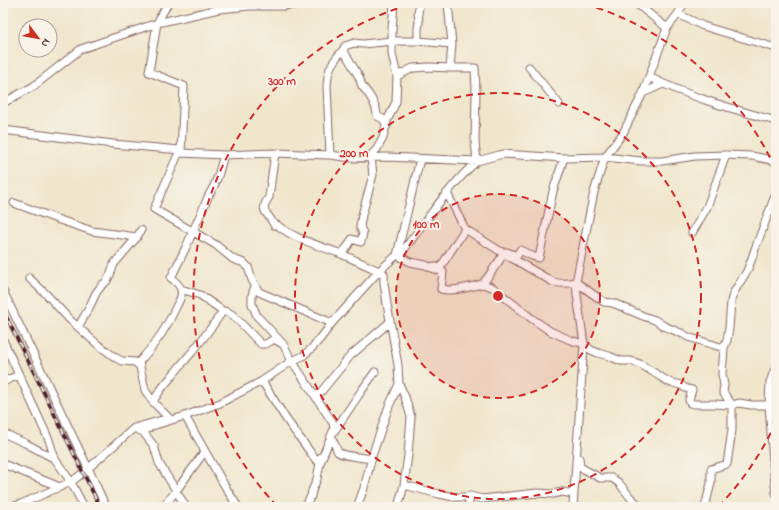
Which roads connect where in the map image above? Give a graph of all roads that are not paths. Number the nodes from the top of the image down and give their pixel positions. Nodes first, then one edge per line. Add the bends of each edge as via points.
1 (168, 3) edge
2 (303, 3) edge
3 (394, 3) edge
4 (420, 3) edge
5 (448, 3) edge
6 (684, 3) edge
7 (637, 4) dead end
8 (678, 14) junction
9 (157, 23) junction
10 (667, 28) junction
11 (392, 41) junction
12 (418, 41) junction
13 (452, 44) junction
14 (776, 48) edge
15 (344, 50) junction
16 (529, 67) dead end
17 (450, 68) junction
18 (396, 76) junction
19 (649, 77) junction
20 (663, 84) junction
21 (643, 93) junction
22 (3, 103) edge
23 (559, 104) dead end
24 (776, 121) edge
25 (387, 126) junction
26 (3, 130) edge
27 (180, 152) junction
28 (275, 153) junction
29 (224, 155) junction
30 (330, 155) junction
31 (726, 155) junction
32 (371, 157) junction
33 (605, 157) junction
34 (564, 158) junction
35 (420, 159) junction
36 (776, 160) edge
37 (477, 162) junction
38 (447, 193) junction
39 (776, 193) edge
40 (14, 203) dead end
41 (465, 229) junction
42 (140, 230) dead end
43 (193, 232) junction
44 (692, 233) dead end
45 (137, 237) junction
46 (503, 253) junction
47 (341, 254) junction
48 (398, 255) junction
49 (539, 258) junction
50 (379, 271) junction
51 (536, 273) junction
52 (29, 278) dead end
53 (576, 282) junction
54 (482, 284) junction
55 (255, 286) junction
56 (181, 289) junction
57 (3, 291) edge
58 (223, 312) junction
59 (390, 322) junction
60 (332, 323) junction
61 (78, 327) junction
62 (3, 340) edge
63 (284, 344) junction
64 (584, 344) junction
65 (724, 348) junction
66 (292, 361) junction
67 (139, 362) junction
68 (776, 366) edge
69 (375, 372) dead end
70 (19, 375) junction
71 (262, 381) junction
72 (3, 382) edge
73 (399, 384) junction
74 (316, 397) junction
75 (153, 402) junction
76 (732, 405) junction
77 (772, 405) edge
78 (185, 416) junction
79 (134, 428) junction
80 (143, 432) junction
81 (3, 433) edge
82 (331, 436) junction
83 (577, 444) junction
84 (205, 451) junction
85 (323, 456) junction
86 (55, 459) junction
87 (372, 459) junction
88 (3, 464) edge
89 (88, 468) junction
90 (71, 482) junction
91 (404, 485) junction
92 (60, 488) junction
93 (176, 491) junction
94 (776, 493) edge
95 (574, 494) junction
96 (470, 496) junction
97 (12, 507) edge
98 (84, 507) edge
99 (106, 507) edge
100 (163, 507) edge
101 (186, 507) edge
102 (238, 507) edge
103 (305, 507) edge
104 (357, 507) edge
105 (398, 507) edge
106 (468, 507) edge
107 (573, 507) edge
108 (641, 507) edge
109 (705, 507) edge

1 - 9 street
2 - 9 street via 218,9
3 - 11 street
4 - 12 street
5 - 13 street
6 - 8 street
7 - 10 street
8 - 10 street
8 - 14 street via 703,26
9 - 22 street via 82,49 34,86
9 - 27 street via 148,72 184,86
10 - 19 street
11 - 12 street
11 - 15 street via 354,43 344,46
11 - 18 street
12 - 13 street
13 - 17 street
15 - 25 street via 377,111 376,116 383,119
15 - 30 street via 330,68 328,75
16 - 23 street
17 - 18 street via 413,68
17 - 37 street via 475,68
18 - 25 street via 396,102
19 - 20 street
19 - 21 street
20 - 21 street
20 - 24 street via 716,104
21 - 33 street via 623,133
25 - 32 street via 384,138
26 - 27 street
27 - 29 street
27 - 43 street via 154,209
28 - 29 street
28 - 30 street
28 - 47 street via 269,198 264,209 266,213 274,225
29 - 43 street via 214,186
30 - 32 street
31 - 33 street via 662,161
31 - 36 street
31 - 44 street via 707,207
32 - 35 street
32 - 47 street via 373,175 360,227 364,233 361,242 352,239
33 - 34 street
33 - 53 street via 594,192
34 - 37 street via 503,154
34 - 49 street via 553,191
35 - 37 street
35 - 48 street
37 - 38 street
38 - 41 street
38 - 48 street
39 - 65 street via 752,261 732,296
40 - 45 street via 92,231
41 - 46 street
41 - 48 street via 440,268
42 - 45 street
43 - 55 street via 216,245 233,259 244,263
43 - 56 street via 171,278
45 - 61 street via 114,264
46 - 49 street via 517,256 520,250
46 - 51 street
46 - 54 street via 501,260
47 - 50 street
48 - 50 street
48 - 54 street via 410,262 443,272 441,289 454,290
49 - 51 street
50 - 59 street via 384,274
50 - 60 street
51 - 53 street via 561,284
52 - 61 street
53 - 64 street
53 - 65 street via 604,302 613,303 654,320 688,338
54 - 64 street via 492,287 550,331
55 - 60 street via 259,292
55 - 63 street via 252,304 257,316
56 - 58 street via 200,295
56 - 67 street via 181,297 170,321
57 - 89 street
58 - 63 street via 234,316 261,344 274,339
58 - 75 street via 158,392
59 - 73 street
59 - 74 street via 344,362
60 - 66 street via 312,348
61 - 67 street via 116,358 137,364
62 - 70 street
63 - 66 street
64 - 76 street via 598,353 640,364 669,382 692,390 690,403
64 - 83 street
65 - 76 street via 723,392
66 - 71 street
66 - 74 street
67 - 75 street via 145,390
68 - 77 street via 770,382
69 - 82 street
70 - 72 street
70 - 86 street
71 - 78 street via 220,403
71 - 85 street via 316,460
73 - 87 street
73 - 91 street via 411,417
74 - 82 street via 333,423
75 - 79 street via 169,418
76 - 77 street
76 - 109 street via 732,430 727,464 711,469 711,483
77 - 94 street
78 - 80 street via 152,426
78 - 84 street
79 - 80 street
79 - 89 street
80 - 93 street via 154,446 159,463
81 - 86 street
82 - 85 street
82 - 87 street via 340,453
83 - 95 street
83 - 108 street via 580,467 600,478 612,478
84 - 93 street
84 - 102 street
85 - 103 street
86 - 90 street
87 - 104 street
88 - 92 street
89 - 90 street
89 - 99 street
90 - 92 street
90 - 98 street
91 - 96 street via 454,497
91 - 105 street
92 - 97 street
93 - 100 street
93 - 101 street
95 - 96 street via 537,493 482,499
95 - 107 street
96 - 106 street

